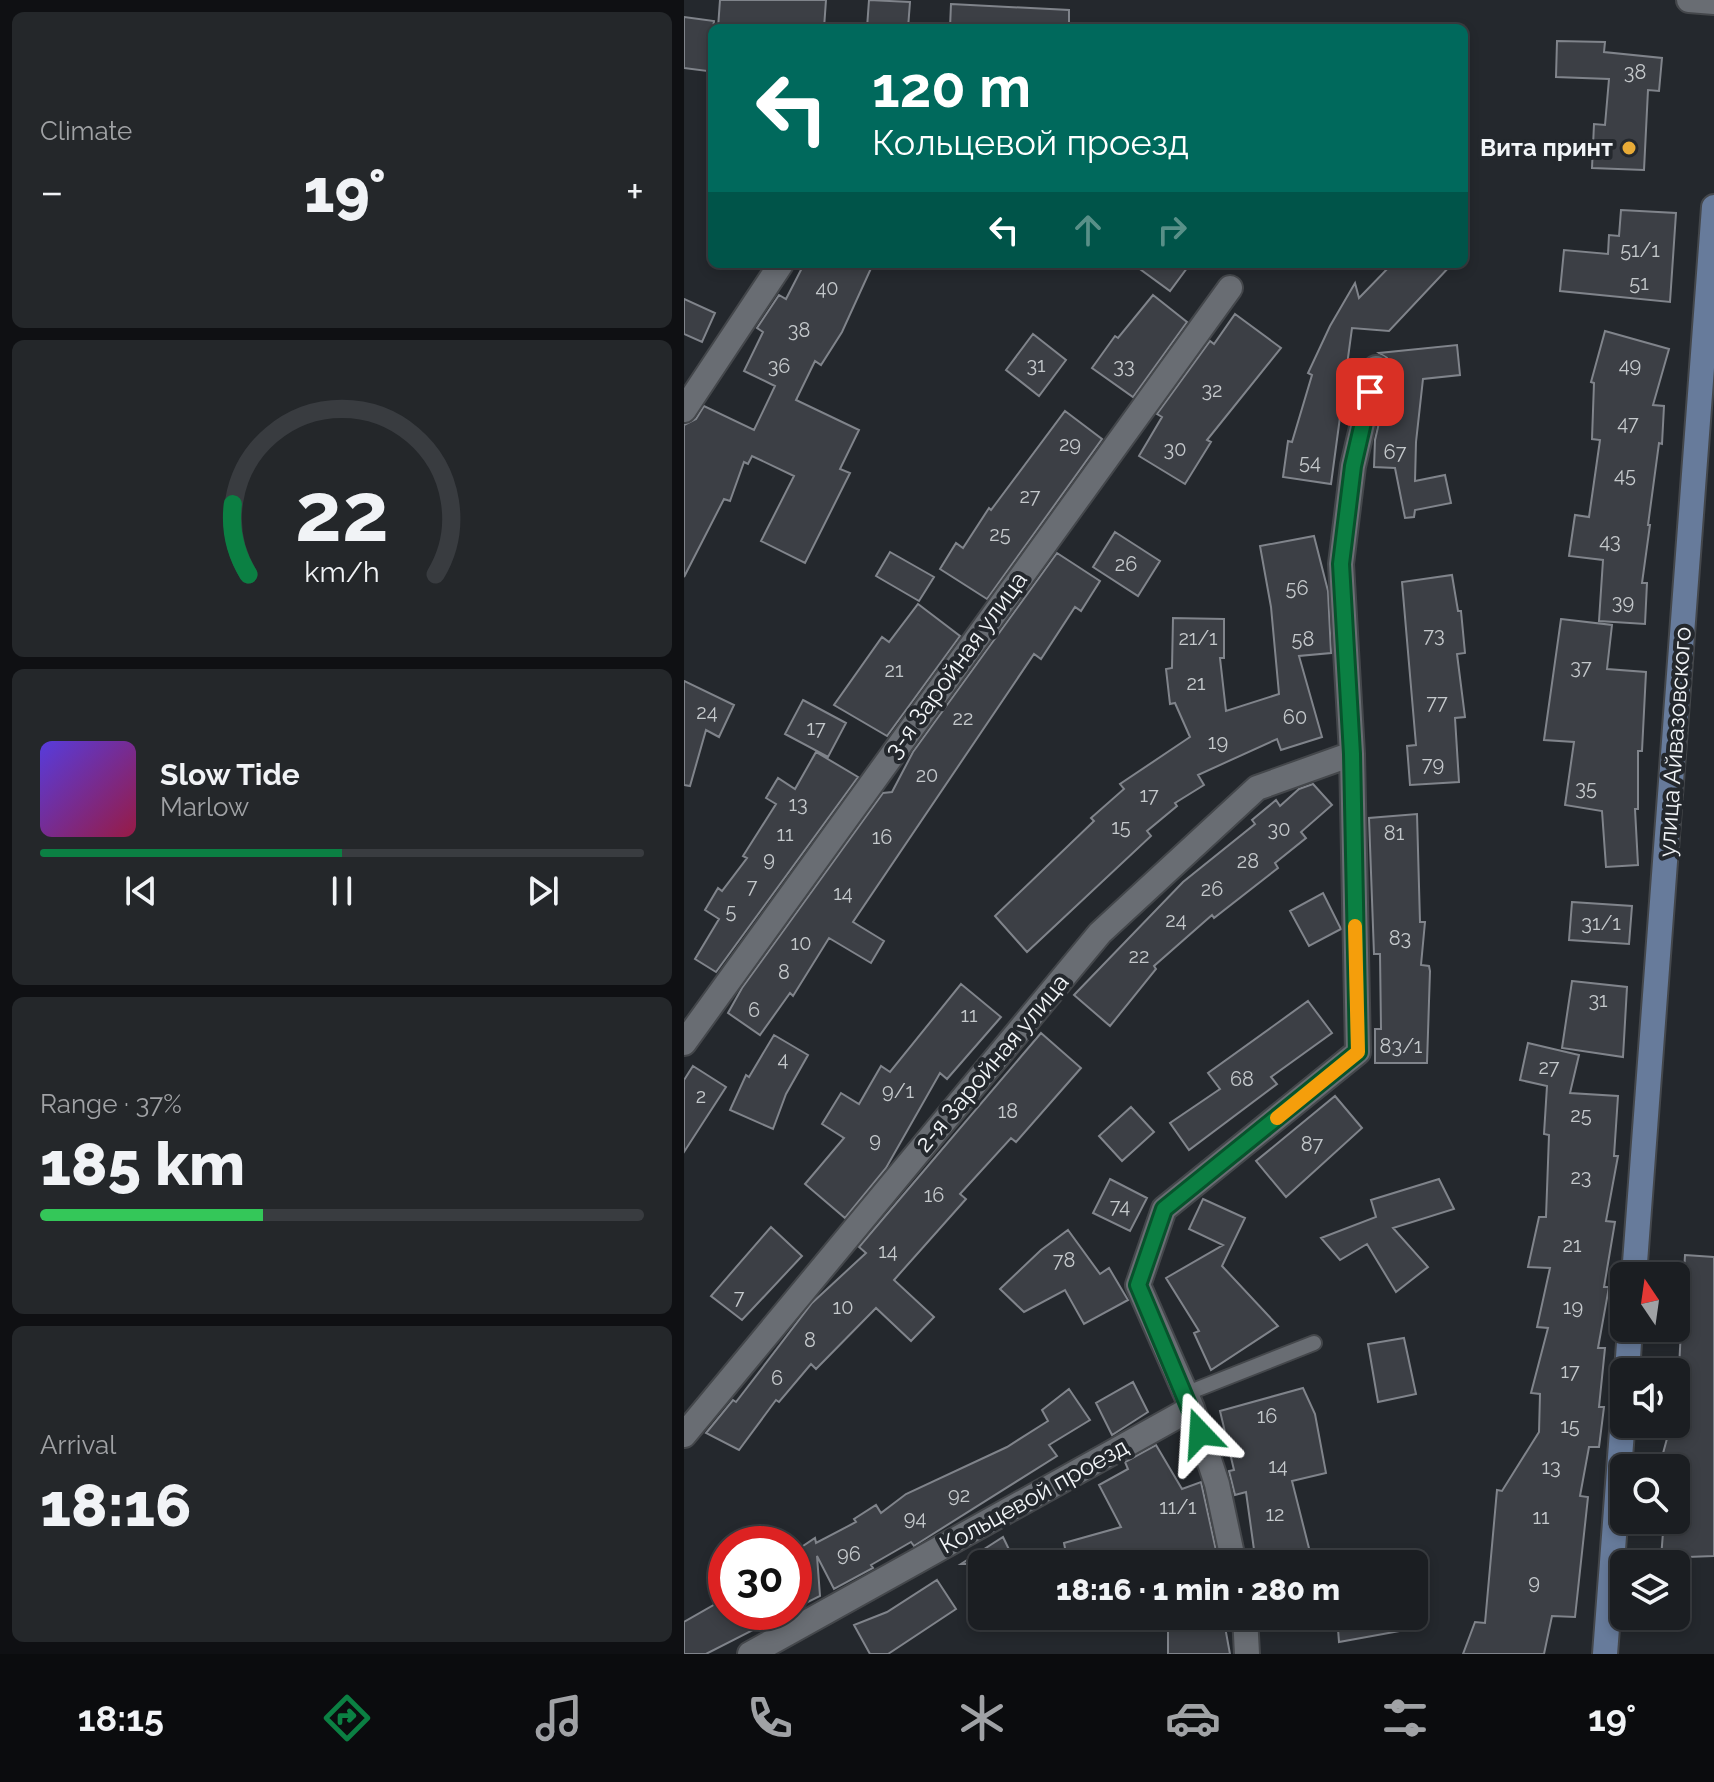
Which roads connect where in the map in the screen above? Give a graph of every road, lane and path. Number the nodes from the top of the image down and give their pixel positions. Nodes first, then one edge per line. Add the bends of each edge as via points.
1 (1689, 0) edge
2 (1714, 2) edge
3 (1714, 207) edge
4 (1712, 256) edge
5 (778, 268) edge
6 (1230, 288) dead end
7 (1376, 368) dead end
8 (684, 410) edge
9 (1352, 754) junction
10 (684, 1043) edge
11 (1635, 1262) edge
12 (1314, 1343) dead end
13 (1188, 1401) junction
14 (684, 1435) edge
15 (1621, 1438) edge
16 (1231, 1550) edge
17 (1246, 1630) edge
18 (750, 1654) edge
19 (1247, 1654) edge
20 (1605, 1654) edge

1 - 2 street
3 - 4 street, улица Айвазовского
4 - 11 street, улица Айвазовского
5 - 8 street
6 - 10 street, 3-я Заройная улица
7 - 9 street via 1353,466 1341,564
9 - 13 street via 1358,1052 1164,1209 1138,1285
9 - 14 street, 2-я Заройная улица via 1257,788 1100,933
12 - 13 lane
13 - 16 street via 1217,1484
13 - 18 street, Кольцевой проезд
15 - 20 street
17 - 19 street

